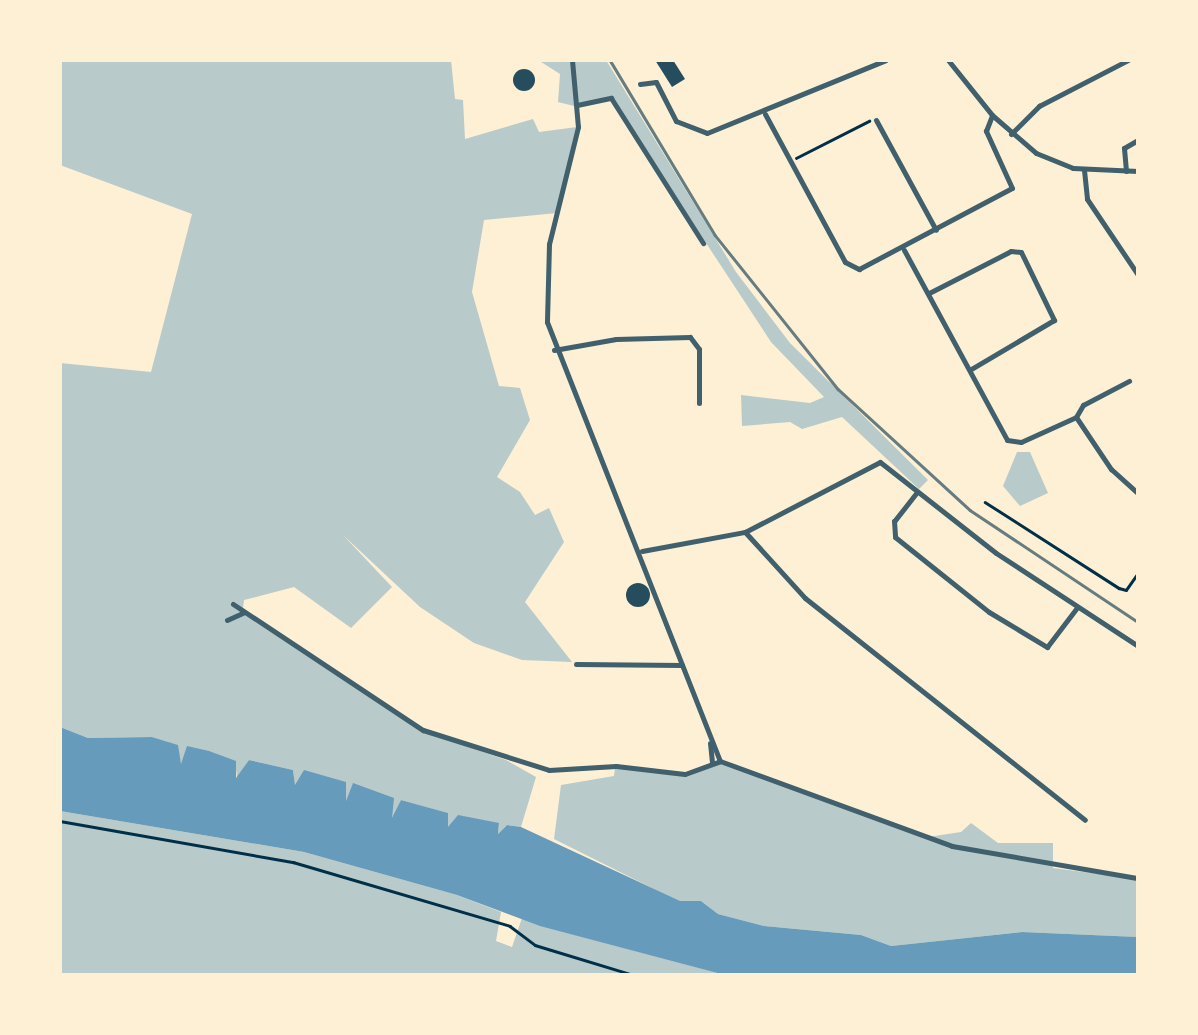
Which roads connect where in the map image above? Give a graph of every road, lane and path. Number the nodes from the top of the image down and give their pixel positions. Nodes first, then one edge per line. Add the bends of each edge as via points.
1 (572, 60) edge
2 (886, 60) edge
3 (948, 60) edge
4 (1128, 60) edge
5 (640, 84) dead end
6 (578, 104) junction
7 (765, 114) junction
8 (992, 115) junction
9 (876, 120) joint
10 (1011, 134) junction
11 (1138, 140) edge
12 (791, 160) junction
13 (1084, 170) junction
14 (1126, 170) junction
15 (1138, 170) edge
16 (936, 230) junction
17 (703, 243) dead end
18 (903, 249) junction
19 (1138, 275) edge
20 (929, 292) junction
21 (554, 350) junction
22 (970, 370) junction
23 (1128, 380) dead end
24 (699, 403) dead end
25 (1076, 417) junction
26 (1138, 482) edge
27 (1135, 490) edge
28 (918, 492) junction
29 (985, 502) dead end
30 (746, 532) junction
31 (642, 551) junction
32 (1138, 573) edge
33 (233, 604) dead end
34 (1076, 609) junction
35 (244, 612) junction
36 (228, 620) dead end
37 (1138, 646) edge
38 (576, 664) dead end
39 (682, 664) junction
40 (710, 743) junction
41 (720, 761) junction
42 (712, 764) junction
43 (60, 820) edge
44 (1085, 820) dead end
45 (1138, 878) edge
46 (634, 975) edge

1 - 6 street
2 - 7 street
3 - 8 street
4 - 10 street via 1039,106
5 - 7 street via 656,82 671,115 694,133
6 - 17 street via 610,98
6 - 21 street via 574,160 544,276
7 - 12 street
8 - 10 street
8 - 16 street via 986,132 1012,182
9 - 12 path
9 - 16 street
10 - 13 street via 1048,160
11 - 14 street via 1124,148
12 - 18 street via 850,267 862,269
13 - 14 street
13 - 19 street via 1086,199
14 - 15 street
16 - 18 street
18 - 20 street
20 - 22 street
20 - 22 street via 1016,250 1054,313 1050,326
21 - 24 street via 616,338 690,337 699,349
21 - 31 street
22 - 25 street via 1012,442
23 - 25 street via 1083,405
25 - 27 street
26 - 27 street
28 - 30 street via 893,471 868,463
28 - 34 street
28 - 34 street via 894,520 894,535 990,612 1048,647
29 - 32 path via 1119,588 1126,590
30 - 31 street
30 - 44 street via 805,598
31 - 39 street
33 - 35 street
34 - 37 street
35 - 36 street
35 - 42 street via 437,736 549,770 616,766 686,774
38 - 39 street
39 - 40 street
40 - 41 street
40 - 42 street
41 - 42 street
41 - 45 street via 952,846
43 - 46 path via 293,862 510,926 535,945

